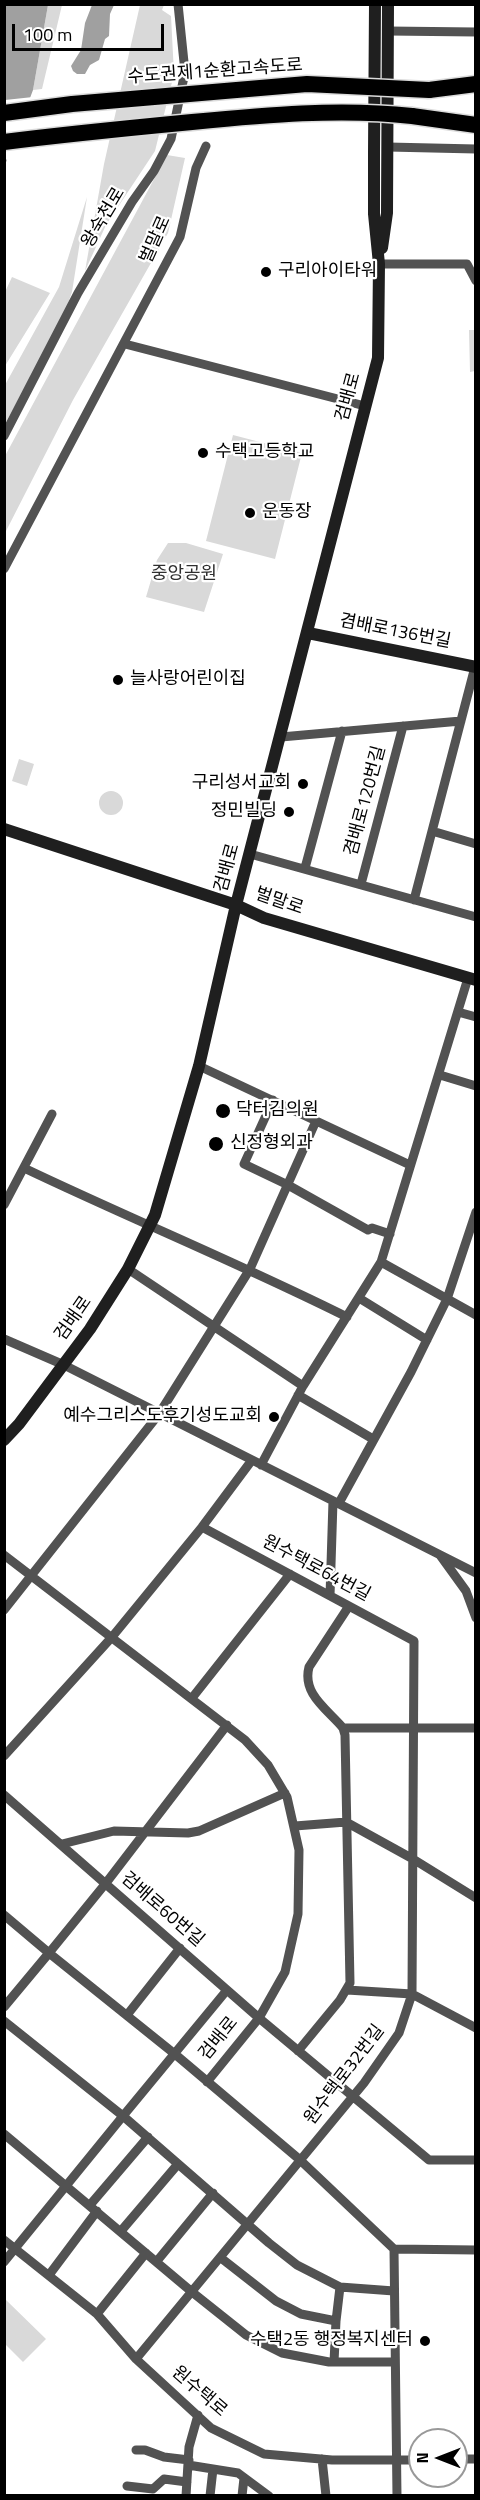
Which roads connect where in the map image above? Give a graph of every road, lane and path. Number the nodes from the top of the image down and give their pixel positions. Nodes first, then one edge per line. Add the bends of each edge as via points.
1 (177, 4) edge
2 (375, 4) edge
3 (388, 4) edge
4 (388, 31) junction
5 (476, 32) edge
6 (476, 84) edge
7 (429, 90) junction
8 (476, 91) edge
9 (4, 113) edge
10 (476, 115) edge
11 (412, 116) junction
12 (476, 122) edge
13 (4, 142) edge
14 (206, 146) dead end
15 (388, 147) junction
16 (476, 149) edge
17 (379, 264) junction
18 (471, 264) edge
19 (476, 281) edge
20 (125, 344) junction
21 (365, 406) junction
22 (4, 436) edge
23 (4, 569) edge
24 (308, 633) junction
25 (475, 667) edge
26 (461, 721) junction
27 (403, 726) junction
28 (342, 731) junction
29 (281, 737) junction
30 (4, 829) edge
31 (432, 831) junction
32 (476, 844) edge
33 (250, 854) junction
34 (305, 868) junction
35 (361, 884) junction
36 (414, 900) junction
37 (236, 905) junction
38 (476, 917) edge
39 (472, 979) edge
40 (458, 1012) junction
41 (476, 1017) edge
42 (199, 1066) junction
43 (440, 1075) junction
44 (476, 1086) edge
45 (273, 1100) junction
46 (52, 1114) dead end
47 (316, 1121) junction
48 (410, 1165) junction
49 (24, 1168) junction
50 (288, 1185) junction
51 (4, 1205) edge
52 (476, 1212) edge
53 (150, 1227) junction
54 (390, 1234) junction
55 (381, 1262) junction
56 (128, 1269) junction
57 (250, 1269) junction
58 (358, 1298) junction
59 (447, 1299) junction
60 (476, 1315) edge
61 (347, 1317) junction
62 (214, 1327) junction
63 (4, 1339) edge
64 (427, 1340) junction
65 (64, 1365) junction
66 (303, 1386) junction
67 (298, 1395) junction
68 (159, 1414) junction
69 (373, 1439) junction
70 (4, 1440) edge
71 (256, 1462) junction
72 (336, 1502) junction
73 (202, 1527) junction
74 (439, 1554) junction
75 (4, 1555) edge
76 (476, 1573) edge
77 (290, 1574) junction
78 (31, 1575) junction
79 (330, 1596) junction
80 (349, 1606) junction
81 (4, 1610) edge
82 (476, 1618) edge
83 (112, 1637) junction
84 (414, 1641) joint
85 (192, 1698) junction
86 (227, 1725) junction
87 (414, 1727) junction
88 (343, 1728) junction
89 (476, 1728) edge
90 (4, 1756) edge
91 (285, 1792) junction
92 (4, 1795) edge
93 (346, 1822) junction
94 (295, 1826) junction
95 (145, 1832) junction
96 (62, 1844) junction
97 (414, 1858) junction
98 (106, 1883) junction
99 (476, 1898) edge
100 (4, 1915) edge
101 (180, 1948) junction
102 (49, 1953) junction
103 (227, 1990) junction
104 (348, 1990) junction
105 (412, 1994) junction
106 (4, 2007) edge
107 (127, 2015) junction
108 (259, 2018) junction
109 (4, 2021) edge
110 (476, 2028) edge
111 (298, 2051) junction
112 (176, 2055) junction
113 (207, 2082) junction
114 (352, 2097) junction
115 (123, 2115) junction
116 (4, 2134) edge
117 (148, 2138) junction
118 (299, 2159) junction
119 (476, 2160) edge
120 (178, 2164) junction
121 (67, 2185) junction
122 (213, 2193) junction
123 (94, 2208) junction
124 (248, 2224) junction
125 (121, 2232) junction
126 (4, 2240) edge
127 (16, 2248) junction
128 (394, 2249) junction
129 (476, 2250) edge
130 (146, 2253) junction
131 (221, 2259) junction
132 (157, 2261) junction
133 (4, 2262) edge
134 (49, 2275) junction
135 (340, 2287) junction
136 (394, 2290) junction
137 (192, 2292) junction
138 (97, 2314) junction
139 (336, 2321) junction
140 (136, 2359) junction
141 (334, 2362) junction
142 (394, 2362) junction
143 (198, 2415) junction
144 (136, 2450) dead end
145 (322, 2459) junction
146 (395, 2460) junction
147 (408, 2460) edge
148 (189, 2462) junction
149 (213, 2469) junction
150 (244, 2478) junction
151 (187, 2482) junction
152 (127, 2486) dead end
153 (186, 2496) edge
154 (210, 2496) edge
155 (242, 2496) edge
156 (269, 2496) edge
157 (326, 2496) edge
158 (397, 2496) edge

1 - 22 street, 왕숙천로 via 185,72 171,138 78,293
2 - 17 street, 검배로 via 374,183
3 - 4 street, 검배로
4 - 5 street
4 - 15 street, 검배로
6 - 7 highway, 수도권제1순환고속도로
7 - 8 highway, 수도권제1순환고속도로
7 - 9 highway, 수도권제1순환고속도로, bridge via 307,84
10 - 11 highway
11 - 12 highway
11 - 13 highway, bridge via 308,113
14 - 20 street, 벌말로 via 195,168 182,231
15 - 16 street
15 - 17 street, 검배로 via 387,213
17 - 18 street
17 - 21 street, 검배로 via 380,341
18 - 19 street
20 - 21 street
20 - 23 street, 벌말로
21 - 24 street, 검배로
24 - 25 street, 겸배로136번길
24 - 29 street, 검배로
25 - 26 street
26 - 27 street, 겸배로120번길
26 - 31 street
27 - 28 street, 겸배로120번길
27 - 35 street, 겸배로120번길
28 - 29 street, 겸배로120번길
28 - 34 street
29 - 33 street, 검배로
30 - 37 street, 벌말로
31 - 32 street
31 - 36 street
33 - 34 street, 겸배로120번길
33 - 37 street, 검배로
34 - 35 street, 겸배로120번길
35 - 36 street, 겸배로120번길
36 - 38 street, 겸배로120번길
37 - 39 street, 벌말로 via 264,918
37 - 42 street, 검배로
39 - 40 street
40 - 41 street
40 - 43 street
42 - 45 street
42 - 53 street, 검배로
43 - 44 street
43 - 48 street
45 - 47 street
45 - 50 street via 244,1164
46 - 49 street
47 - 48 street
47 - 50 street
48 - 54 street
49 - 51 street
49 - 53 street
50 - 54 street via 368,1230
50 - 57 street
52 - 59 street
53 - 56 street, 검배로
53 - 57 street
54 - 55 street
55 - 58 street
55 - 59 street
56 - 62 street
56 - 65 street, 검배로
57 - 61 street
57 - 62 street
58 - 61 street
58 - 64 street
59 - 60 street
59 - 64 street
61 - 66 street
62 - 66 street
62 - 68 street
63 - 65 street
64 - 69 street
65 - 68 street
65 - 70 street, 검배로
66 - 67 street
67 - 69 street
67 - 71 street
68 - 71 street
68 - 78 street
69 - 72 street
71 - 72 street
71 - 73 street
72 - 74 street
72 - 79 street
73 - 77 street, 원수택로64번길
73 - 83 street
74 - 76 street
74 - 82 street via 466,1591
75 - 78 street, 검배로
77 - 79 street, 원수택로64번길
77 - 85 street
78 - 81 street
78 - 83 street, 검배로
79 - 80 street, 원수택로64번길
80 - 84 street, 원수택로64번길
80 - 88 street via 306,1678 311,1693
83 - 85 street, 검배로
83 - 90 street
84 - 87 street, 원수택로32번길
85 - 86 street, 검배로
86 - 91 street, 검배로 via 268,1765
86 - 95 street
87 - 88 street
87 - 89 street
87 - 97 street, 원수택로32번길
88 - 93 street
91 - 94 street, 검배로
91 - 95 street via 199,1831
92 - 96 street, 검배로60번길
93 - 94 street
93 - 97 street
93 - 104 street via 351,1947
94 - 108 street, 검배로 via 299,1850 298,1914 285,1972
95 - 96 street via 114,1831
95 - 98 street
96 - 98 street, 검배로60번길
97 - 99 street
97 - 105 street, 원수택로32번길
98 - 101 street, 검배로60번길
98 - 102 street
100 - 102 street
101 - 103 street, 검배로60번길
101 - 107 street
102 - 106 street
102 - 107 street
103 - 108 street, 검배로60번길
103 - 112 street
104 - 105 street
104 - 111 street
105 - 110 street
105 - 114 street, 원수택로32번길 via 399,2033
107 - 112 street
108 - 111 street, 검배로60번길
108 - 113 street, 검배로
109 - 115 street
111 - 114 street, 검배로60번길
112 - 113 street
112 - 115 street
113 - 118 street
114 - 118 street, 원수택로32번길
114 - 119 street, 검배로60번길 via 429,2160
115 - 117 street
115 - 121 street
116 - 121 street
117 - 120 street
117 - 123 street
118 - 124 street, 원수택로32번길
118 - 128 street
120 - 122 street
120 - 125 street
121 - 123 street
121 - 127 street
122 - 124 street
122 - 132 street
123 - 125 street
123 - 134 street
124 - 131 street, 원수택로32번길
124 - 135 street via 297,2265
125 - 130 street
126 - 127 street, 원수택로
127 - 133 street
127 - 134 street, 원수택로
128 - 129 street
128 - 136 street
130 - 132 street
130 - 138 street
131 - 137 street, 원수택로32번길
131 - 139 street via 276,2301 301,2314
132 - 137 street
134 - 138 street, 원수택로
135 - 136 street
135 - 139 street
136 - 142 street
137 - 140 street, 원수택로32번길
137 - 141 street via 246,2335 282,2353
138 - 140 street, 원수택로
139 - 141 street
140 - 143 street, 원수택로
141 - 142 street
142 - 146 street
143 - 145 street, 원수택로 via 211,2427 264,2454
143 - 148 street
144 - 148 street
145 - 146 street, 원수택로
145 - 157 street
146 - 147 street, 원수택로
146 - 158 street
148 - 149 street
148 - 151 street
149 - 150 street via 238,2473
149 - 154 street
150 - 155 street
150 - 156 street
151 - 152 street via 164,2479 153,2489
151 - 153 street

